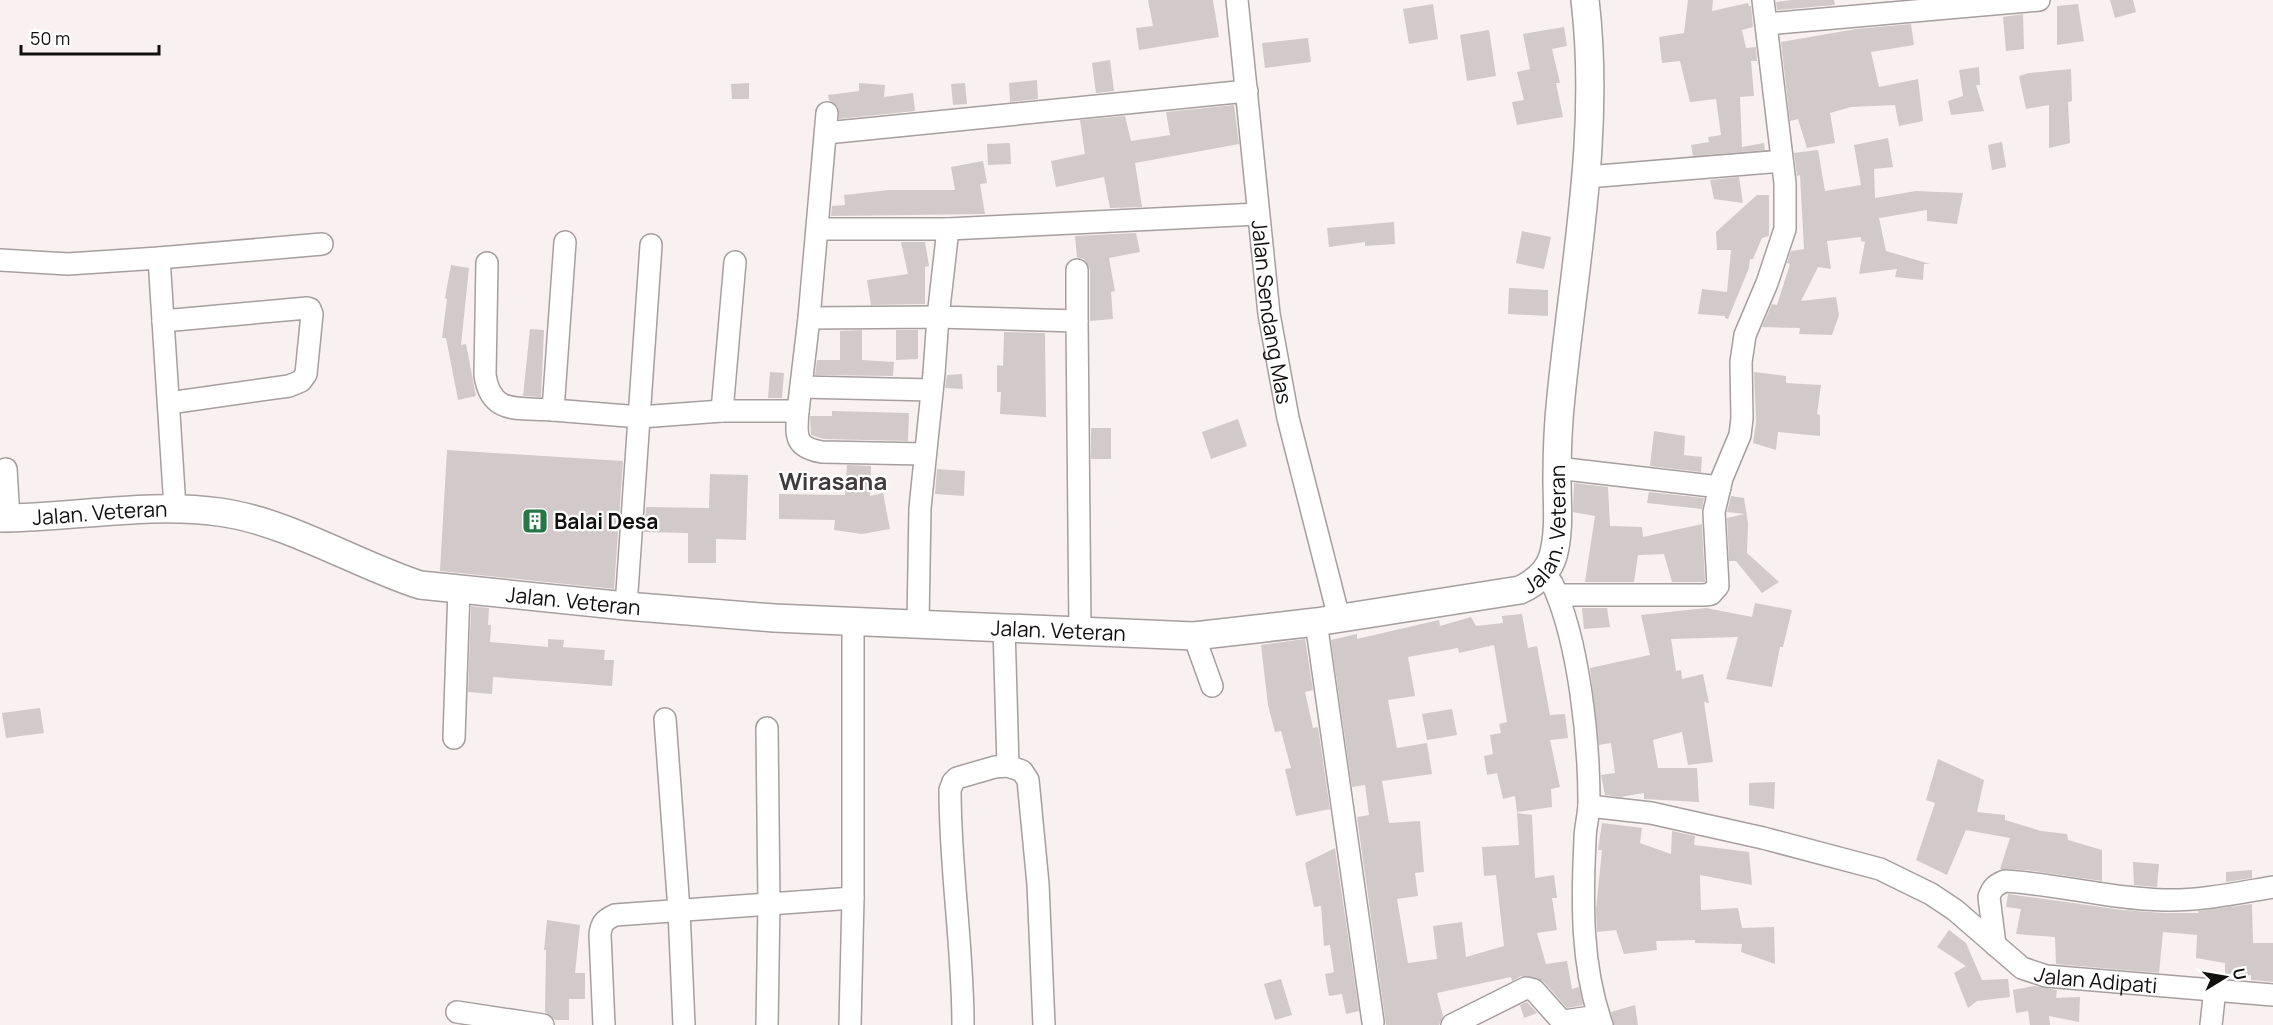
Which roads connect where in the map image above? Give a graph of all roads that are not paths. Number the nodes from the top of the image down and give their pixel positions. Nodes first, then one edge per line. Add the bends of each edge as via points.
1 (1237, 0) edge
2 (1585, 0) edge
3 (1763, 0) edge
4 (2039, 0) edge
5 (1767, 24) junction
6 (1247, 92) junction
7 (1782, 161) junction
8 (1587, 177) junction
9 (1258, 214) junction
10 (818, 229) junction
11 (948, 229) junction
12 (565, 242) dead end
13 (322, 244) dead end
14 (651, 245) dead end
15 (159, 258) junction
16 (0, 260) edge
17 (735, 262) dead end
18 (487, 263) dead end
19 (1077, 270) dead end
20 (938, 317) junction
21 (809, 318) junction
22 (163, 321) junction
23 (1077, 321) junction
24 (801, 387) junction
25 (932, 390) junction
26 (169, 403) junction
27 (553, 410) junction
28 (722, 411) junction
29 (798, 411) junction
30 (640, 417) junction
31 (924, 453) junction
32 (1557, 468) junction
33 (6, 469) dead end
34 (1720, 487) junction
35 (175, 508) junction
36 (4, 518) edge
37 (1546, 569) junction
38 (459, 589) junction
39 (1558, 595) junction
40 (626, 606) junction
41 (1328, 620) junction
42 (853, 621) junction
43 (918, 624) junction
44 (1004, 627) junction
45 (1080, 631) junction
46 (1194, 636) junction
47 (1212, 686) dead end
48 (665, 719) dead end
49 (767, 728) dead end
50 (454, 738) dead end
51 (1008, 766) junction
52 (1589, 806) junction
53 (2273, 887) edge
54 (853, 898) junction
55 (769, 903) junction
56 (679, 910) junction
57 (1995, 945) junction
58 (2215, 989) junction
59 (2273, 995) edge
60 (458, 1012) dead end
61 (1600, 1020) edge
62 (1373, 1022) dead end
63 (543, 1025) edge
64 (604, 1025) edge
65 (684, 1025) edge
66 (767, 1025) edge
67 (850, 1025) edge
68 (963, 1025) edge
69 (1044, 1025) edge
70 (1452, 1025) edge
71 (2211, 1025) edge

1 - 6 street, Jalan Sendang Mas
2 - 8 street, Jalan. Veteran via 1589,69
3 - 5 street
4 - 5 street
5 - 7 street
6 - 9 street, Jalan Sendang Mas
6 - 10 street via 827,123
7 - 8 street
7 - 34 street via 1785,229 1745,336 1740,435
8 - 32 street, Jalan. Veteran via 1561,398
9 - 11 street
9 - 41 street, Jalan Sendang Mas via 1269,314
10 - 11 street
10 - 21 street
11 - 20 street
12 - 27 street
13 - 15 street
14 - 30 street
15 - 16 street via 68,264
15 - 22 street
17 - 28 street
18 - 27 street via 487,390 501,405
19 - 23 street
20 - 21 street
20 - 23 street
20 - 25 street
21 - 24 street
22 - 26 street
22 - 26 street via 307,308 312,314 306,374 301,381
23 - 45 street
24 - 25 street
24 - 29 street
25 - 31 street
26 - 35 street
27 - 30 street
28 - 29 street
28 - 30 street
29 - 31 street via 799,442 807,449
30 - 40 street
31 - 43 street
32 - 34 street
32 - 37 street, Jalan. Veteran via 1557,534
33 - 36 street
34 - 39 street via 1714,512 1719,580 1711,594
35 - 36 street, Jalan. Veteran
35 - 38 street, Jalan. Veteran via 221,512 260,523 395,577 420,585
37 - 39 street
37 - 41 street, Jalan. Veteran via 1529,586 1503,594
38 - 40 street, Jalan. Veteran
38 - 50 street
39 - 52 street via 1577,677 1586,741
40 - 42 street, Jalan. Veteran
41 - 46 street, Jalan. Veteran
41 - 62 street, Jalan Sendang Mas
42 - 43 street, Jalan. Veteran
42 - 54 street
43 - 44 street, Jalan. Veteran
44 - 45 street, Jalan. Veteran
44 - 51 street
45 - 46 street, Jalan. Veteran
46 - 47 street
48 - 56 street
49 - 55 street
51 - 68 street via 957,778 950,790
51 - 69 street via 1022,771 1028,780 1038,884
52 - 57 street, Jalan Adipati via 1651,813 1880,869 1931,894
52 - 61 street via 1582,898 1585,944
53 - 57 street via 2162,900 2005,881 1991,890 1989,897
54 - 55 street
54 - 67 street
55 - 56 street
55 - 66 street
56 - 64 street via 615,915 601,924
56 - 65 street
57 - 58 street, Jalan Adipati via 2022,968 2046,976
58 - 59 street, Jalan Adipati
58 - 71 street
60 - 63 street
61 - 70 street via 1564,1021 1534,990 1526,988

